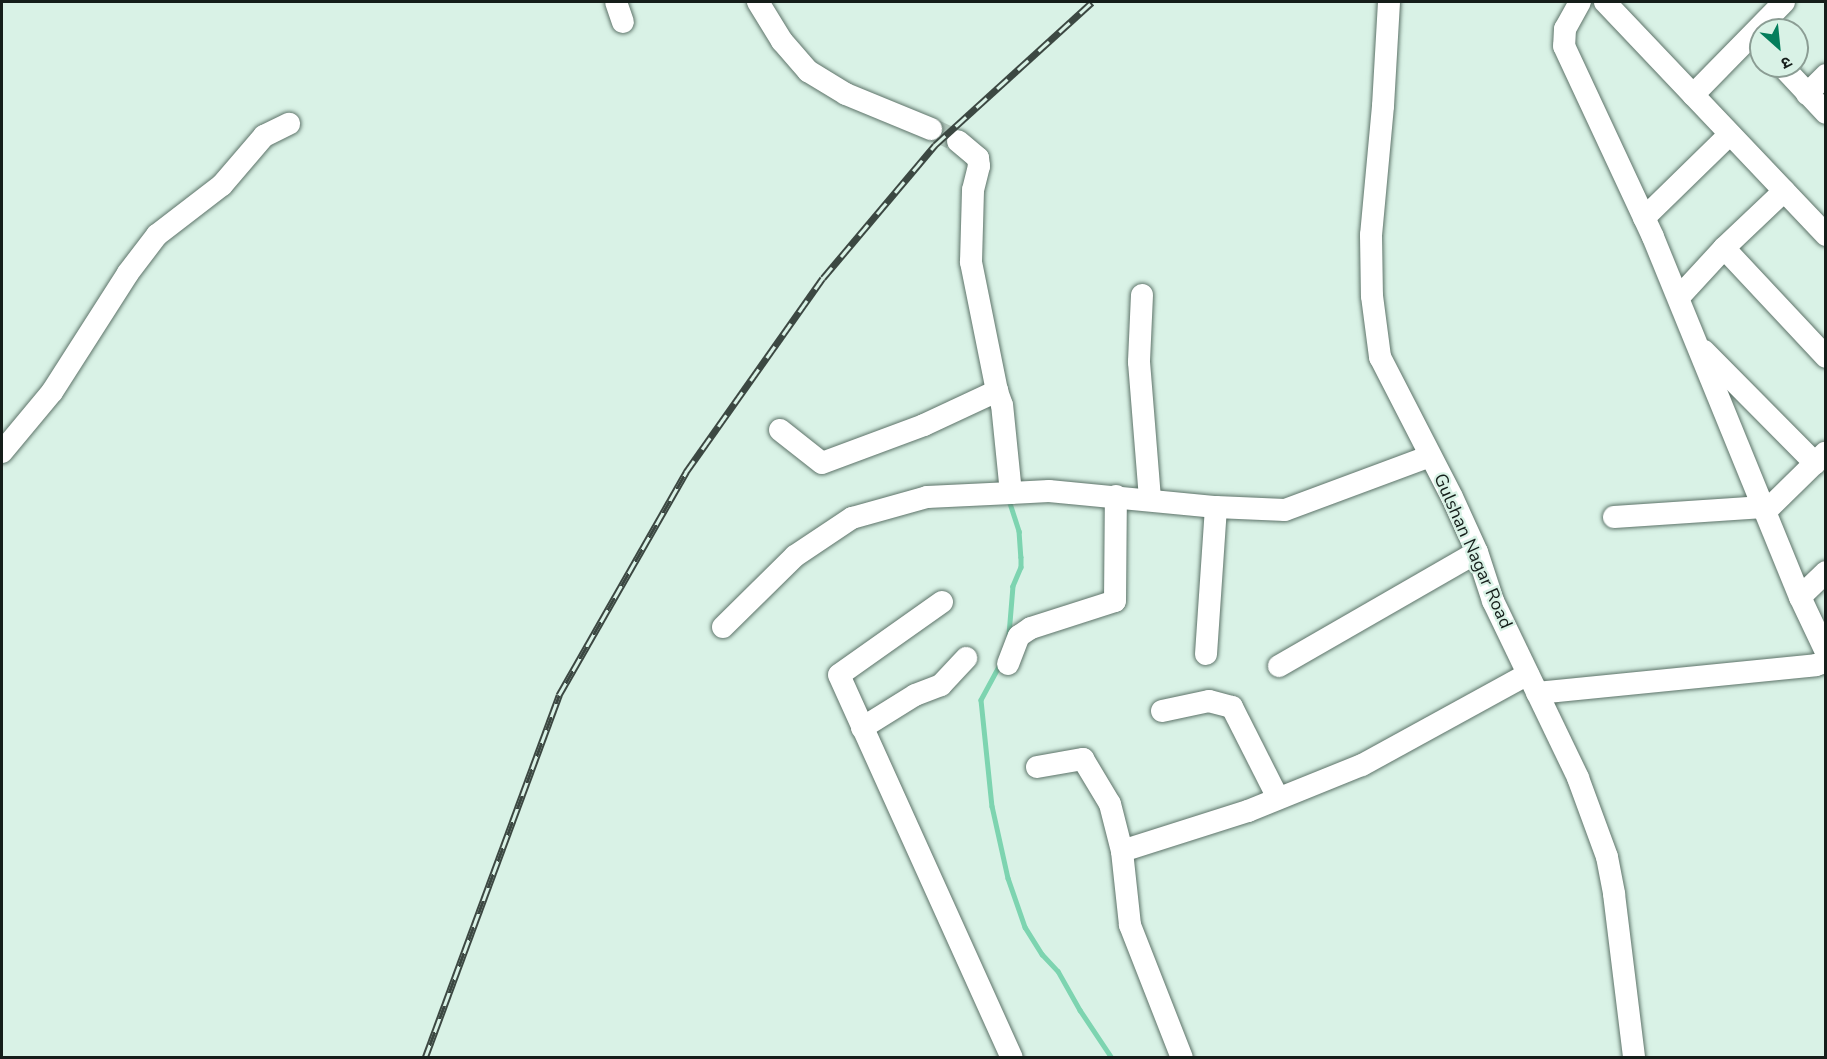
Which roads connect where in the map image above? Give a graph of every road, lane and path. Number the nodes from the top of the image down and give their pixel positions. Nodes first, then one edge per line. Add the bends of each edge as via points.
1 (758, 2) edge
2 (1389, 2) edge
3 (1580, 2) edge
4 (1605, 2) edge
5 (1784, 2) edge
6 (1772, 18) edge
7 (1749, 46) edge
8 (1826, 75) edge
9 (1793, 78) edge
10 (1807, 94) junction
11 (1693, 95) junction
12 (1826, 113) edge
13 (289, 124) dead end
14 (931, 129) tunnel mouth
15 (1730, 134) junction
16 (958, 141) tunnel mouth
17 (1784, 191) junction
18 (1644, 218) junction
19 (1826, 235) edge
20 (1724, 248) junction
21 (1142, 295) dead end
22 (1678, 297) junction
23 (1699, 346) junction
24 (1826, 357) edge
25 (997, 392) junction
26 (780, 430) dead end
27 (2, 452) edge
28 (1430, 456) junction
29 (1820, 458) edge
30 (1011, 493) junction
31 (1116, 496) junction
32 (1150, 499) junction
33 (1216, 507) junction
34 (1765, 509) junction
35 (1614, 517) dead end
36 (1477, 552) junction
37 (1826, 572) edge
38 (1800, 597) junction
39 (942, 602) dead end
40 (723, 627) dead end
41 (1826, 652) edge
42 (1206, 654) dead end
43 (966, 658) dead end
44 (1826, 662) edge
45 (1008, 664) dead end
46 (1279, 666) dead end
47 (1533, 684) junction
48 (1162, 711) dead end
49 (862, 728) junction
50 (1037, 767) dead end
51 (1278, 798) junction
52 (1122, 851) junction
53 (1012, 1058) edge
54 (1182, 1058) edge
55 (1634, 1058) edge

1 - 14 street via 782,41 808,71 840,92
2 - 28 street, Gulshan Nagar Road via 1371,235 1374,331 1380,357
3 - 18 street via 1565,28 1564,46
4 - 11 street
5 - 6 street
7 - 11 street
8 - 10 street
9 - 10 street
10 - 12 street
11 - 15 street
13 - 27 street via 264,136 222,185 157,235 52,392
15 - 17 street
15 - 18 street
16 - 25 street via 973,152 979,166 972,190 971,262
17 - 19 street
17 - 20 street
18 - 22 street
20 - 22 street
20 - 24 street
21 - 32 street via 1139,362
22 - 23 street
23 - 29 street
23 - 34 street
25 - 26 street via 924,425 822,463
25 - 30 street via 1002,405
28 - 33 street via 1285,510
28 - 36 street, Gulshan Nagar Road
29 - 34 street
30 - 31 street via 1049,491
30 - 40 street via 927,497 852,518 795,556
31 - 32 street
31 - 45 street via 1115,601 1031,628 1019,636
32 - 33 street
33 - 42 street
34 - 35 street
34 - 38 street
36 - 46 street
36 - 47 street, Gulshan Nagar Road via 1493,602
37 - 38 street
38 - 41 street
39 - 49 street via 838,675
43 - 49 street via 941,685 915,695
44 - 47 street
47 - 51 street via 1362,765
47 - 55 street, Gulshan Nagar Road via 1578,778 1607,857
48 - 51 street via 1209,701 1232,706
49 - 53 street
50 - 52 street via 1083,759 1110,804
51 - 52 street
52 - 54 street via 1130,925

